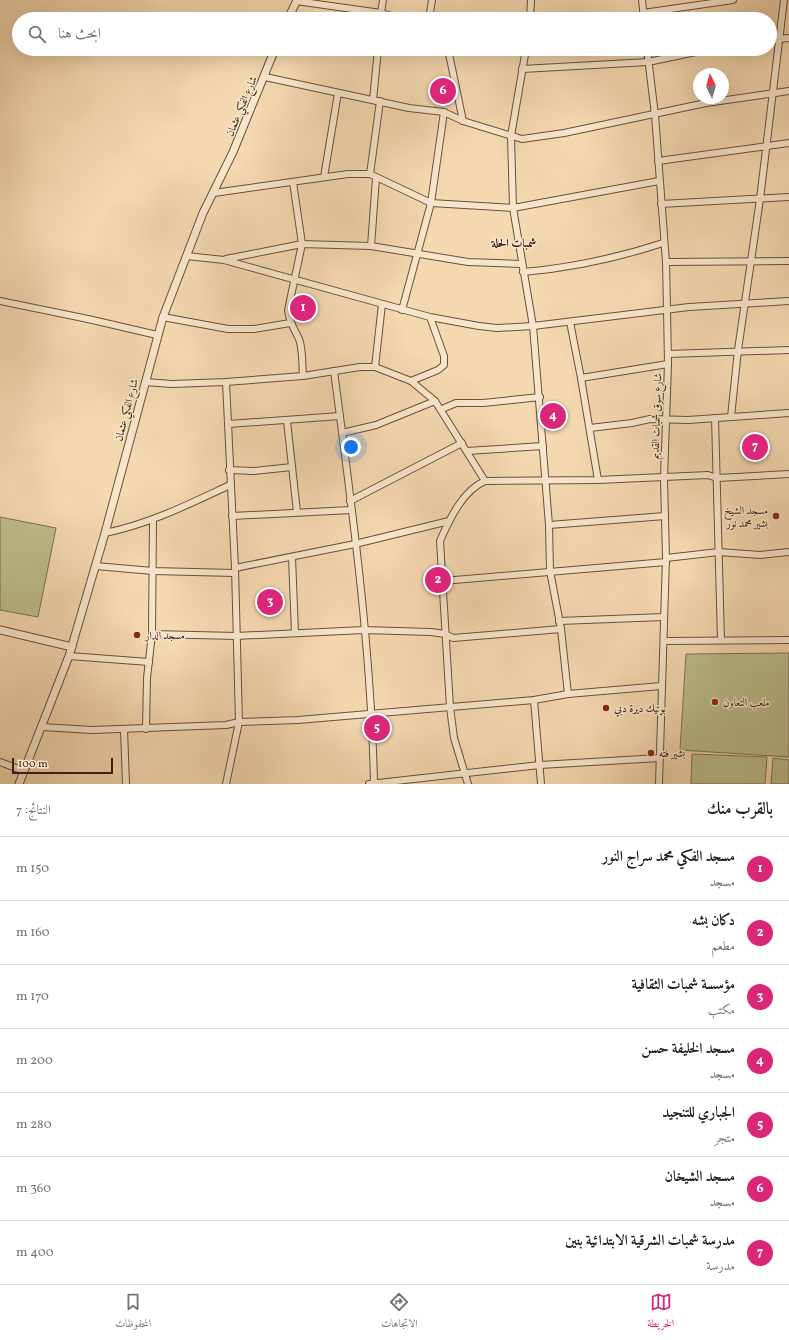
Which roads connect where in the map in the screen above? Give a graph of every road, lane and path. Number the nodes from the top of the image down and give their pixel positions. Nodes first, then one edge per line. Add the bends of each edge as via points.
1 (296, 0) edge
2 (383, 0) edge
3 (432, 0) edge
4 (531, 0) edge
5 (642, 0) edge
6 (733, 0) edge
7 (784, 0) edge
8 (291, 12) edge
9 (360, 12) edge
10 (382, 12) edge
11 (430, 12) edge
12 (530, 12) edge
13 (643, 12) edge
14 (666, 12) edge
15 (789, 38) edge
16 (779, 39) junction
17 (272, 56) edge
18 (378, 56) edge
19 (449, 56) edge
20 (525, 56) edge
21 (648, 56) edge
22 (677, 56) edge
23 (648, 62) junction
24 (522, 69) junction
25 (265, 77) junction
26 (789, 91) edge
27 (338, 93) junction
28 (773, 93) junction
29 (376, 101) junction
30 (444, 112) junction
31 (655, 115) junction
32 (463, 122) junction
33 (511, 136) junction
34 (789, 143) edge
35 (766, 145) junction
36 (658, 161) junction
37 (370, 174) junction
38 (324, 177) junction
39 (376, 178) junction
40 (659, 180) junction
41 (293, 182) junction
42 (214, 193) junction
43 (789, 197) edge
44 (760, 199) junction
45 (431, 203) junction
46 (661, 204) junction
47 (513, 208) junction
48 (664, 243) junction
49 (302, 244) junction
50 (371, 246) junction
51 (416, 254) junction
52 (187, 256) junction
53 (224, 260) junction
54 (750, 261) junction
55 (789, 261) edge
56 (666, 262) junction
57 (521, 264) junction
58 (523, 272) junction
59 (295, 281) junction
60 (789, 301) edge
61 (0, 302) edge
62 (745, 303) junction
63 (382, 304) junction
64 (667, 309) junction
65 (402, 310) junction
66 (163, 317) junction
67 (430, 317) junction
68 (570, 322) junction
69 (290, 323) junction
70 (533, 326) junction
71 (157, 335) junction
72 (738, 350) junction
73 (789, 350) edge
74 (668, 354) junction
75 (668, 364) junction
76 (374, 367) junction
77 (334, 372) junction
78 (303, 376) junction
79 (582, 378) junction
80 (411, 381) junction
81 (145, 382) junction
82 (226, 382) junction
83 (540, 397) junction
84 (435, 400) junction
85 (442, 409) junction
86 (789, 413) edge
87 (340, 416) junction
88 (731, 417) junction
89 (665, 418) junction
90 (715, 418) junction
91 (287, 421) junction
92 (228, 424) junction
93 (590, 428) junction
94 (342, 433) junction
95 (462, 443) junction
96 (543, 446) junction
97 (466, 451) junction
98 (292, 467) junction
99 (229, 470) junction
100 (789, 474) edge
101 (664, 478) junction
102 (717, 478) junction
103 (598, 480) junction
104 (485, 481) junction
105 (546, 481) junction
106 (230, 485) junction
107 (350, 501) junction
108 (351, 510) junction
109 (297, 512) junction
110 (232, 516) junction
111 (665, 516) junction
112 (153, 520) junction
113 (449, 521) junction
114 (549, 525) junction
115 (106, 533) junction
116 (355, 544) junction
117 (719, 552) junction
118 (789, 552) edge
119 (292, 557) junction
120 (666, 560) junction
121 (96, 566) junction
122 (153, 571) junction
123 (235, 571) junction
124 (550, 571) junction
125 (443, 581) junction
126 (664, 618) junction
127 (559, 621) junction
128 (561, 629) junction
129 (0, 630) edge
130 (364, 630) junction
131 (295, 633) junction
132 (152, 634) junction
133 (445, 634) junction
134 (236, 636) junction
135 (720, 640) junction
136 (789, 640) edge
137 (664, 641) junction
138 (72, 647) junction
139 (69, 656) junction
140 (149, 662) junction
141 (661, 686) junction
142 (568, 694) junction
143 (534, 700) junction
144 (450, 706) junction
145 (372, 712) junction
146 (239, 722) junction
147 (42, 727) junction
148 (124, 729) junction
149 (146, 729) junction
150 (660, 758) junction
151 (0, 762) edge
152 (540, 765) junction
153 (24, 771) junction
154 (464, 773) junction
155 (372, 783) edge
156 (19, 784) edge
157 (126, 784) edge
158 (226, 784) edge
159 (468, 784) edge
160 (541, 784) edge
161 (659, 784) edge

1 - 8 street
1 - 9 street
2 - 10 street
3 - 11 street
4 - 12 street
5 - 13 street
6 - 14 street
7 - 16 street
15 - 16 street
16 - 28 street
17 - 25 street, شارع الفكي عثمان
18 - 29 street
19 - 32 street
20 - 24 street
21 - 23 street, شارع سوق شمبات القديم
22 - 23 street
23 - 24 street
23 - 31 street, شارع سوق شمبات القديم
24 - 33 street
25 - 27 street
25 - 42 street, شارع الفكي عثمان
26 - 28 street
27 - 29 street
27 - 38 street
28 - 31 street via 706,103
28 - 35 street
29 - 30 street
29 - 37 street
30 - 32 street
30 - 45 street
31 - 33 street via 564,133 522,139
31 - 36 street, شارع سوق شمبات القديم
32 - 33 street
33 - 47 street
34 - 35 street
35 - 36 street
35 - 44 street
36 - 40 street, شارع سوق شمبات القديم
37 - 38 street
37 - 39 street
38 - 41 street
39 - 45 street
39 - 50 street
40 - 46 street, شارع سوق شمبات القديم
40 - 47 street
41 - 42 street
41 - 49 street
42 - 52 street, شارع الفكي عثمان
43 - 44 street
44 - 46 street
44 - 54 street
45 - 47 street
45 - 51 street
46 - 48 street, شارع سوق شمبات القديم
47 - 57 street
48 - 56 street, شارع سوق شمبات القديم
48 - 58 street via 621,257
49 - 50 street
49 - 53 street
49 - 59 street
50 - 51 street
51 - 57 street via 468,262
51 - 65 street
52 - 53 street
52 - 66 street, شارع الفكي عثمان
53 - 59 street
54 - 55 street
54 - 56 street
54 - 62 street
56 - 64 street, شارع سوق شمبات القديم
57 - 58 street
58 - 70 street
59 - 63 street
59 - 69 street via 288,310
60 - 62 street
61 - 71 street
62 - 64 street
62 - 72 street
63 - 65 street
63 - 76 street
64 - 68 street
64 - 74 street, شارع سوق شمبات القديم
65 - 67 street
66 - 69 street via 228,328 254,329
66 - 71 street, شارع الفكي عثمان
67 - 70 street via 479,326
67 - 80 street via 444,356 444,365
68 - 70 street
68 - 79 street
69 - 78 street via 300,340
70 - 83 street
71 - 81 street, شارع الفكي عثمان
72 - 73 street
72 - 74 street
72 - 88 street
74 - 75 street, شارع سوق شمبات القديم
75 - 79 street
75 - 89 street, شارع سوق شمبات القديم
76 - 77 street
76 - 80 street
77 - 78 street
77 - 87 street
78 - 82 street
79 - 93 street
80 - 84 street
81 - 82 street
81 - 115 street, شارع الفكي عثمان
82 - 92 street
83 - 85 street via 456,403
83 - 96 street
84 - 85 street
84 - 94 street via 376,425
85 - 95 street
86 - 88 street
87 - 91 street
87 - 94 street
88 - 90 street
89 - 90 street
89 - 93 street
89 - 101 street, شارع سوق شمبات القديم
90 - 102 street
91 - 92 street
91 - 98 street
92 - 99 street
93 - 103 street
94 - 107 street
95 - 97 street
95 - 107 street
96 - 97 street
96 - 105 street
97 - 104 street
98 - 99 street via 253,471
98 - 109 street
99 - 106 street
100 - 102 street
101 - 102 street via 708,475
101 - 103 street
101 - 111 street, شارع سوق شمبات القديم
102 - 117 street
103 - 105 street
104 - 105 street
104 - 113 street via 473,487
105 - 114 street
106 - 110 street
106 - 112 street
107 - 108 street
108 - 109 street
108 - 116 street
109 - 110 street
110 - 123 street
111 - 114 street
111 - 120 street, شارع سوق شمبات القديم
112 - 115 street
112 - 122 street
113 - 116 street
113 - 125 street via 440,541
114 - 124 street
115 - 121 street, شارع الفكي عثمان
116 - 119 street
116 - 130 street via 360,572
117 - 118 street via 760,555
117 - 120 street
117 - 135 street
119 - 123 street
119 - 131 street
120 - 124 street
120 - 126 street, شارع سوق شمبات القديم
121 - 122 street
121 - 138 street, شارع الفكي عثمان
122 - 123 street
122 - 132 street
123 - 134 street
124 - 125 street
124 - 127 street
125 - 133 street
126 - 127 street
126 - 137 street, شارع سوق شمبات القديم
127 - 128 street
128 - 133 street via 453,638
128 - 142 street
129 - 138 street
130 - 131 street
130 - 133 street
130 - 145 street
131 - 134 street
132 - 134 street
132 - 140 street
133 - 144 street
134 - 146 street
135 - 136 street
135 - 137 street
137 - 141 street, شارع سوق شمبات القديم
138 - 139 street, شارع الفكي عثمان
139 - 140 street
139 - 147 street, شارع الفكي عثمان
140 - 149 street
141 - 142 street
141 - 150 street, شارع سوق شمبات القديم
142 - 143 street
143 - 144 street
143 - 152 street
144 - 145 street
144 - 154 street via 454,738
145 - 146 street via 298,720
145 - 155 street
146 - 149 street via 226,725
146 - 158 street
147 - 148 street
147 - 153 street, شارع الفكي عثمان
148 - 149 street
148 - 157 street
150 - 152 street
150 - 161 street, شارع سوق شمبات القديم
151 - 153 street
152 - 154 street
152 - 160 street
153 - 156 street, شارع الفكي عثمان
154 - 155 street
154 - 159 street

